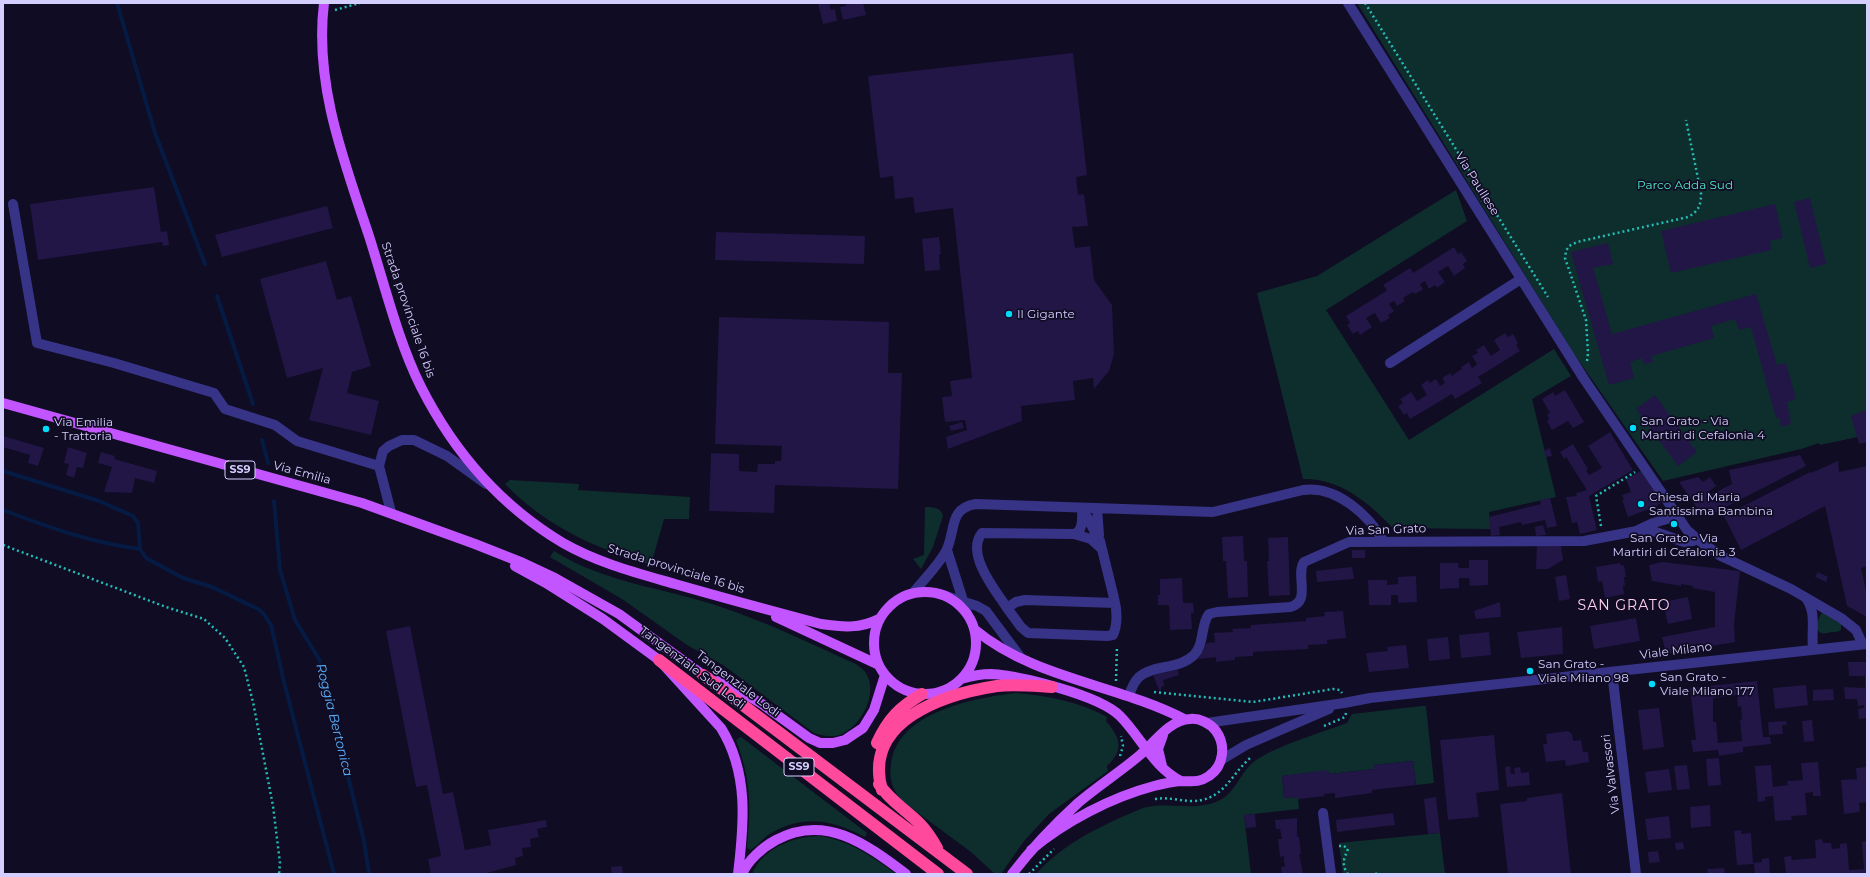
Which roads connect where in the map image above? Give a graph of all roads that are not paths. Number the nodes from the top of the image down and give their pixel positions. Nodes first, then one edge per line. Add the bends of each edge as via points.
1 (324, 3) edge
2 (1348, 3) edge
3 (13, 204) dead end
4 (1522, 279) junction
5 (1390, 363) dead end
6 (3, 403) edge
7 (379, 466) junction
8 (492, 488) junction
9 (1082, 508) junction
10 (1097, 508) junction
11 (391, 512) junction
12 (1678, 516) junction
13 (1637, 531) junction
14 (1074, 534) junction
15 (1696, 539) junction
16 (1384, 542) junction
17 (475, 544) junction
18 (1101, 545) junction
19 (947, 550) junction
20 (913, 593) junction
21 (943, 595) junction
22 (1806, 598) junction
23 (962, 601) junction
24 (1115, 602) junction
25 (751, 605) junction
26 (1007, 608) junction
27 (966, 613) junction
28 (880, 619) junction
29 (974, 629) junction
30 (1864, 643) edge
31 (1813, 648) junction
32 (659, 660) junction
33 (1024, 660) junction
34 (879, 665) junction
35 (1612, 672) junction
36 (703, 675) junction
37 (885, 675) junction
38 (961, 679) junction
39 (1052, 687) junction
40 (1130, 692) junction
41 (922, 694) junction
42 (1344, 703) junction
43 (1184, 719) junction
44 (1207, 723) junction
45 (1166, 730) junction
46 (1133, 731) junction
47 (1146, 749) junction
48 (1221, 760) junction
49 (1128, 765) junction
50 (1162, 766) junction
51 (1182, 781) junction
52 (882, 790) junction
53 (1323, 813) dead end
54 (1031, 850) junction
55 (941, 854) junction
56 (1016, 870) edge
57 (738, 874) edge
58 (742, 874) edge
59 (906, 874) edge
60 (938, 874) edge
61 (968, 874) edge
62 (1331, 874) edge
63 (1636, 874) edge

1 - 8 main road, Strada provinciale 16 bis via 322,51 334,123 406,350 434,411 472,467
2 - 4 street, Via Paullese
3 - 7 street via 37,343 214,393 225,409 275,424 296,441
4 - 5 street
4 - 12 street, Via Paullese via 1584,379
6 - 11 main road, Via Emilia / SS9
7 - 8 street via 383,450 402,440 414,440 447,456
7 - 11 street
8 - 25 main road, Strada provinciale 16 bis via 537,526 588,556 616,567
9 - 10 street
9 - 14 street via 1082,526
9 - 18 street
9 - 19 street via 970,505 964,507 957,516
10 - 16 street via 1213,512 1303,490 1317,489 1337,496 1355,508 1373,525
10 - 18 street
11 - 17 main road, Via Emilia / SS9
12 - 13 street, Via San Grato via 1652,523
12 - 15 street, Via Paullese
13 - 15 street, Via San Grato via 1653,532 1684,542
13 - 16 street, Via San Grato via 1584,541
14 - 18 street
14 - 26 street via 986,532 980,535 978,551 982,570
15 - 22 street, Via Paullese via 1721,556
16 - 40 street, Via San Grato via 1345,542 1308,559 1301,568 1302,597 1293,606 1209,614 1201,642 1190,658 1143,674 1136,680
17 - 32 main road, Tangenziale Sud Lodi / SS9 via 576,602
17 - 36 main road, Tangenziale Lodi / SS9 via 543,572 595,600 640,628
18 - 24 street
19 - 20 street
19 - 23 street
20 - 21 main road
20 - 28 main road via 896,600
21 - 23 street
21 - 27 main road via 956,602
22 - 30 street, Via Paullese via 1850,624
22 - 31 street via 1813,614
23 - 27 street
23 - 33 street via 989,613 1015,652
24 - 26 street via 1020,600
24 - 26 street via 1115,628 1113,635 1107,636 1028,633
25 - 28 main road, Strada provinciale 16 bis via 836,626 860,627
25 - 34 main road, Strada provinciale 16 bis
27 - 29 main road
28 - 34 main road via 874,634 874,650
29 - 33 main road via 989,642
29 - 38 main road via 975,656
30 - 31 street, Viale Milano
31 - 35 street, Viale Milano
32 - 57 main road via 713,718 734,755 743,803
32 - 60 highway, Tangenziale Sud Lodi / SS9
33 - 40 main road
34 - 37 main road
35 - 42 street, Viale Milano
35 - 63 street, Via Valvassori
36 - 37 main road via 762,704 809,738 820,743 833,743 845,740 863,728 874,710
36 - 55 highway, Tangenziale Lodi / SS9
37 - 41 main road via 896,685
38 - 39 main road via 990,674
38 - 41 main road via 936,693
39 - 46 main road via 1103,703 1118,714
39 - 52 highway via 998,686 971,691 918,711 891,732 885,742 880,754 879,769
40 - 43 main road
41 - 52 highway via 895,713 885,725 877,743 874,770
42 - 44 street
42 - 48 street via 1246,745
43 - 44 main road via 1192,718
43 - 45 main road
44 - 48 main road via 1221,739
45 - 47 main road
45 - 50 main road via 1158,749
46 - 47 main road
46 - 49 main road via 1134,752
47 - 49 main road
47 - 50 main road
48 - 51 main road via 1217,769 1201,781
49 - 54 main road via 1060,819
50 - 51 main road via 1172,777
51 - 54 main road via 1152,787 1109,803 1058,830
52 - 55 highway via 928,832
53 - 62 street
54 - 56 main road
55 - 61 highway, Tangenziale Lodi / SS9
58 - 59 main road via 751,860 770,842 791,833 812,830 836,832 851,838

